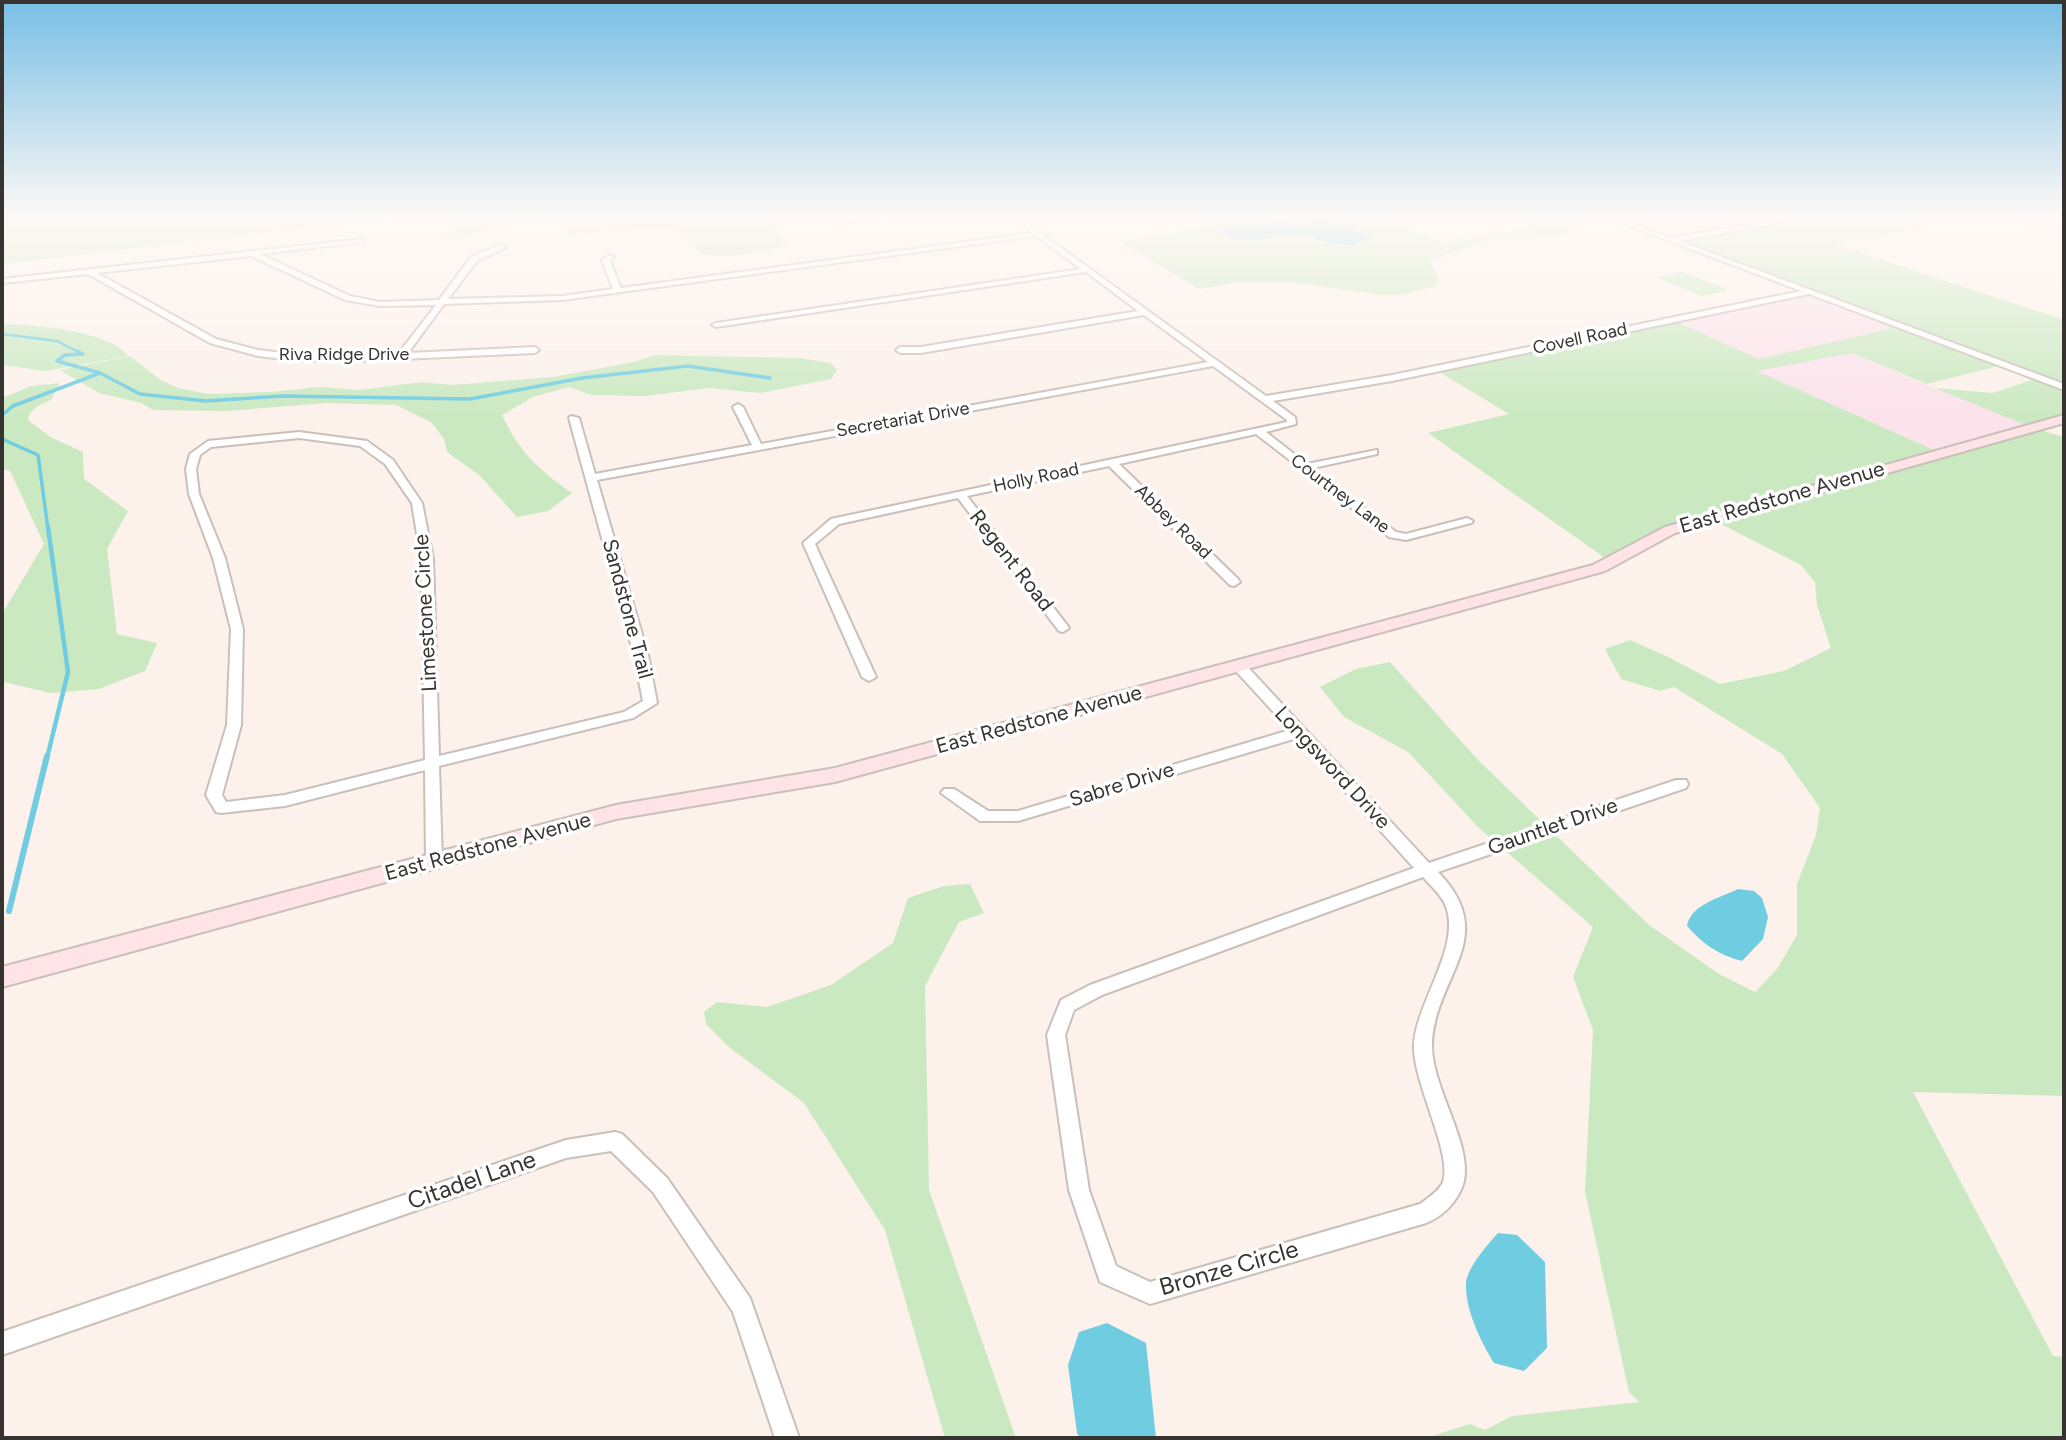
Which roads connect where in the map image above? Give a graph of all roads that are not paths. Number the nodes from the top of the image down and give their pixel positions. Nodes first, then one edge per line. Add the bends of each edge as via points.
1 (110, 283) edge
2 (316, 283) edge
3 (455, 283) edge
4 (615, 283) edge
5 (675, 283) edge
6 (998, 283) edge
7 (1105, 283) edge
8 (1785, 283) edge
9 (618, 291) junction
10 (1809, 292) junction
11 (440, 303) junction
12 (1146, 313) junction
13 (716, 325) dead end
14 (535, 350) dead end
15 (900, 350) dead end
16 (401, 356) junction
17 (1215, 363) junction
18 (2064, 387) edge
19 (1265, 399) junction
20 (738, 407) dead end
21 (574, 418) dead end
22 (2064, 419) edge
23 (1259, 432) junction
24 (758, 447) junction
25 (1373, 452) dead end
26 (1112, 463) junction
27 (1305, 467) junction
28 (591, 478) junction
29 (960, 494) junction
30 (1467, 521) dead end
31 (1234, 582) dead end
32 (1063, 628) dead end
33 (1239, 666) junction
34 (869, 677) dead end
35 (1299, 732) junction
36 (432, 763) junction
37 (1681, 784) dead end
38 (949, 793) dead end
39 (434, 861) junction
40 (1426, 870) junction
41 (2, 977) edge
42 (2, 1344) edge
43 (787, 1438) edge

1 - 16 street, Riva Ridge Drive via 205,337 234,348 300,358
2 - 11 street via 348,298 380,304
3 - 11 street
4 - 9 street
5 - 9 street
6 - 13 street
7 - 12 street
8 - 10 street
9 - 11 street
10 - 18 street
10 - 19 street, Covell Road
11 - 16 street
12 - 15 street
12 - 17 street
14 - 16 street, Riva Ridge Drive
17 - 19 street
17 - 24 street, Secretariat Drive
19 - 23 street, Holly Road via 1292,419 1292,424
20 - 24 street
21 - 28 street, Sandstone Trail
22 - 33 street, East Redstone Avenue via 1670,530 1599,568
23 - 26 street, Holly Road
23 - 27 street, Courtney Lane
24 - 28 street, Secretariat Drive
25 - 27 street
26 - 29 street, Holly Road
26 - 31 street, Abbey Road
27 - 30 street, Courtney Lane via 1393,535 1406,537
28 - 36 street, Sandstone Trail via 642,655 650,703 628,715
29 - 32 street, Regent Road
29 - 34 street, Holly Road via 835,522 809,543
33 - 35 street, Longsword Drive
33 - 39 street, East Redstone Avenue via 835,775 616,812
35 - 38 street, Sabre Drive via 1018,816 985,817
35 - 40 street, Longsword Drive
36 - 36 street, Limestone Circle via 424,537 417,503 389,461 363,443 333,437 299,435 208,444 195,454 191,468 194,494 219,558 237,629 234,725 214,795 222,808 253,807
36 - 39 street, Limestone Circle
37 - 40 street, Gauntlet Drive
39 - 41 street, East Redstone Avenue
40 - 40 street, Bronze Circle via 1446,892 1458,920 1422,1044 1424,1069 1450,1151 1454,1178 1445,1198 1426,1213 1150,1293 1108,1274 1079,1190 1073,1152 1056,1035 1067,1005 1096,990
42 - 43 street, Citadel Lane via 566,1149 615,1141 660,1185 741,1306

